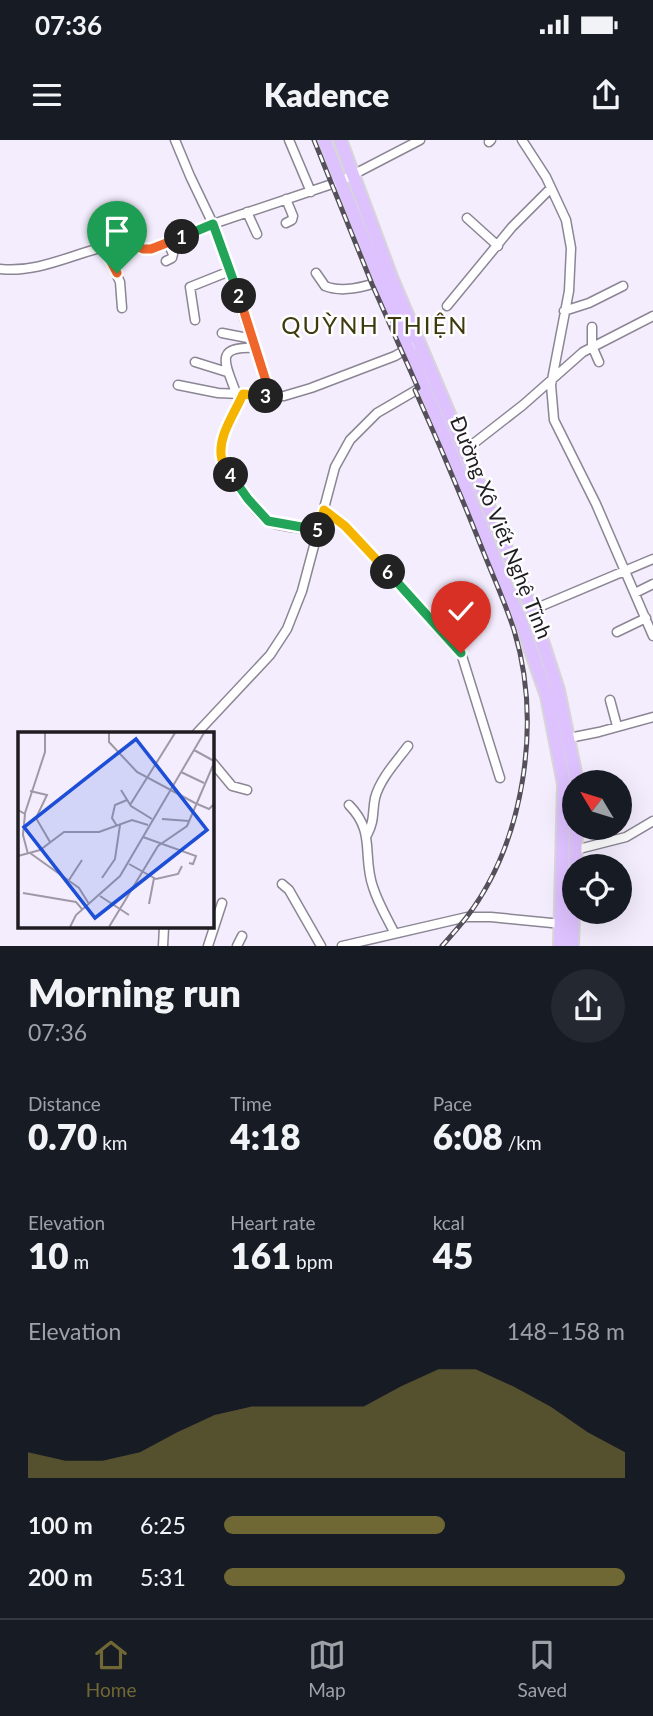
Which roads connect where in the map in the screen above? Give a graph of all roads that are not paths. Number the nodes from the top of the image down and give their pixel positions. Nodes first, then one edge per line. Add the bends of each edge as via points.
1 (175, 140) edge
2 (289, 140) edge
3 (324, 140) edge
4 (340, 140) edge
5 (420, 140) edge
6 (522, 140) edge
7 (353, 175) junction
8 (341, 181) junction
9 (551, 188) junction
10 (311, 192) junction
11 (286, 199) junction
12 (247, 212) junction
13 (467, 218) dead end
14 (286, 223) dead end
15 (213, 224) junction
16 (257, 234) dead end
17 (168, 243) junction
18 (498, 246) junction
19 (104, 248) junction
20 (166, 261) dead end
21 (0, 269) edge
22 (230, 271) junction
23 (316, 273) dead end
24 (386, 279) junction
25 (623, 286) dead end
26 (447, 306) dead end
27 (122, 308) dead end
28 (564, 311) junction
29 (653, 316) edge
30 (195, 320) dead end
31 (592, 327) dead end
32 (222, 334) dead end
33 (253, 339) junction
34 (413, 345) junction
35 (592, 346) junction
36 (256, 348) junction
37 (195, 362) dead end
38 (599, 362) dead end
39 (227, 372) junction
40 (553, 378) junction
41 (429, 383) junction
42 (178, 385) dead end
43 (239, 394) junction
44 (271, 397) junction
45 (464, 451) junction
46 (324, 510) junction
47 (318, 530) junction
48 (653, 559) edge
49 (626, 570) junction
50 (653, 584) edge
51 (635, 593) junction
52 (532, 610) junction
53 (646, 618) junction
54 (617, 632) dead end
55 (653, 635) edge
56 (610, 700) dead end
57 (653, 717) edge
58 (617, 726) junction
59 (198, 732) edge
60 (569, 738) junction
61 (408, 746) dead end
62 (214, 764) edge
63 (575, 770) edge
64 (500, 778) dead end
65 (247, 790) dead end
66 (349, 804) dead end
67 (653, 821) edge
68 (367, 835) junction
69 (575, 840) edge
70 (575, 850) junction
71 (566, 854) edge
72 (575, 854) edge
73 (282, 884) dead end
74 (222, 903) dead end
75 (214, 924) edge
76 (562, 924) edge
77 (567, 924) joint
78 (164, 928) edge
79 (212, 928) edge
80 (394, 932) junction
81 (242, 936) dead end
82 (206, 945) edge
83 (163, 946) edge
84 (237, 946) edge
85 (321, 946) edge
86 (342, 946) edge
87 (561, 946) edge
88 (572, 946) edge

1 - 15 street
2 - 10 street
3 - 8 highway, Đường Xô Viết Nghệ Tĩnh
4 - 7 highway, Đường Xô Viết Nghệ Tĩnh
5 - 7 street
6 - 9 street
7 - 8 street
7 - 24 highway, Đường Xô Viết Nghệ Tĩnh
8 - 10 street
8 - 24 highway, Đường Xô Viết Nghệ Tĩnh
9 - 18 street
9 - 28 street via 566,220 571,248
10 - 11 street
11 - 12 street
11 - 14 street via 293,216
12 - 15 street
12 - 16 street
13 - 18 street
15 - 17 street
15 - 22 street
17 - 19 street via 151,249 128,242
17 - 20 street via 173,254
18 - 26 street
19 - 21 street via 19,270
19 - 27 street via 120,282
22 - 30 street via 190,287
22 - 33 street
23 - 24 street via 327,287 354,288
24 - 34 highway, Đường Xô Viết Nghệ Tĩnh
25 - 28 street
28 - 40 street
29 - 35 street
31 - 35 street
32 - 33 street
33 - 36 street
34 - 41 highway, Đường Xô Viết Nghệ Tĩnh
34 - 44 street via 311,388
35 - 38 street
35 - 40 street
36 - 39 street via 231,349 225,362
36 - 44 street
37 - 39 street
39 - 43 street
40 - 45 street
40 - 49 street via 554,420
41 - 45 highway, Đường Xô Viết Nghệ Tĩnh
41 - 46 street via 377,413 350,440 335,467
41 - 71 highway, Đường Xô Viết Nghệ Tĩnh via 547,696 564,784
42 - 43 street
43 - 44 street
43 - 47 street via 221,459 268,521
45 - 52 highway, Đường Xô Viết Nghệ Tĩnh
46 - 47 street
46 - 64 street via 345,526 461,653
47 - 59 street via 287,629 270,655
48 - 49 street
49 - 51 street
49 - 52 street
50 - 51 street
51 - 53 street
52 - 60 highway, Đường Xô Viết Nghệ Tĩnh
53 - 54 street
53 - 55 street
56 - 58 street
57 - 58 street
58 - 60 street
60 - 63 highway, Đường Xô Viết Nghệ Tĩnh
61 - 68 street via 375,797 374,821
62 - 65 street via 232,786
66 - 68 street
67 - 70 street via 626,837
68 - 80 street via 372,884
69 - 70 highway
70 - 72 highway
73 - 85 street
74 - 75 street
76 - 80 street via 467,917
77 - 87 highway, Đường Xô Viết Nghệ Tĩnh
77 - 88 highway, Đường Xô Viết Nghệ Tĩnh
78 - 83 street
79 - 82 street
80 - 86 street
81 - 84 street

